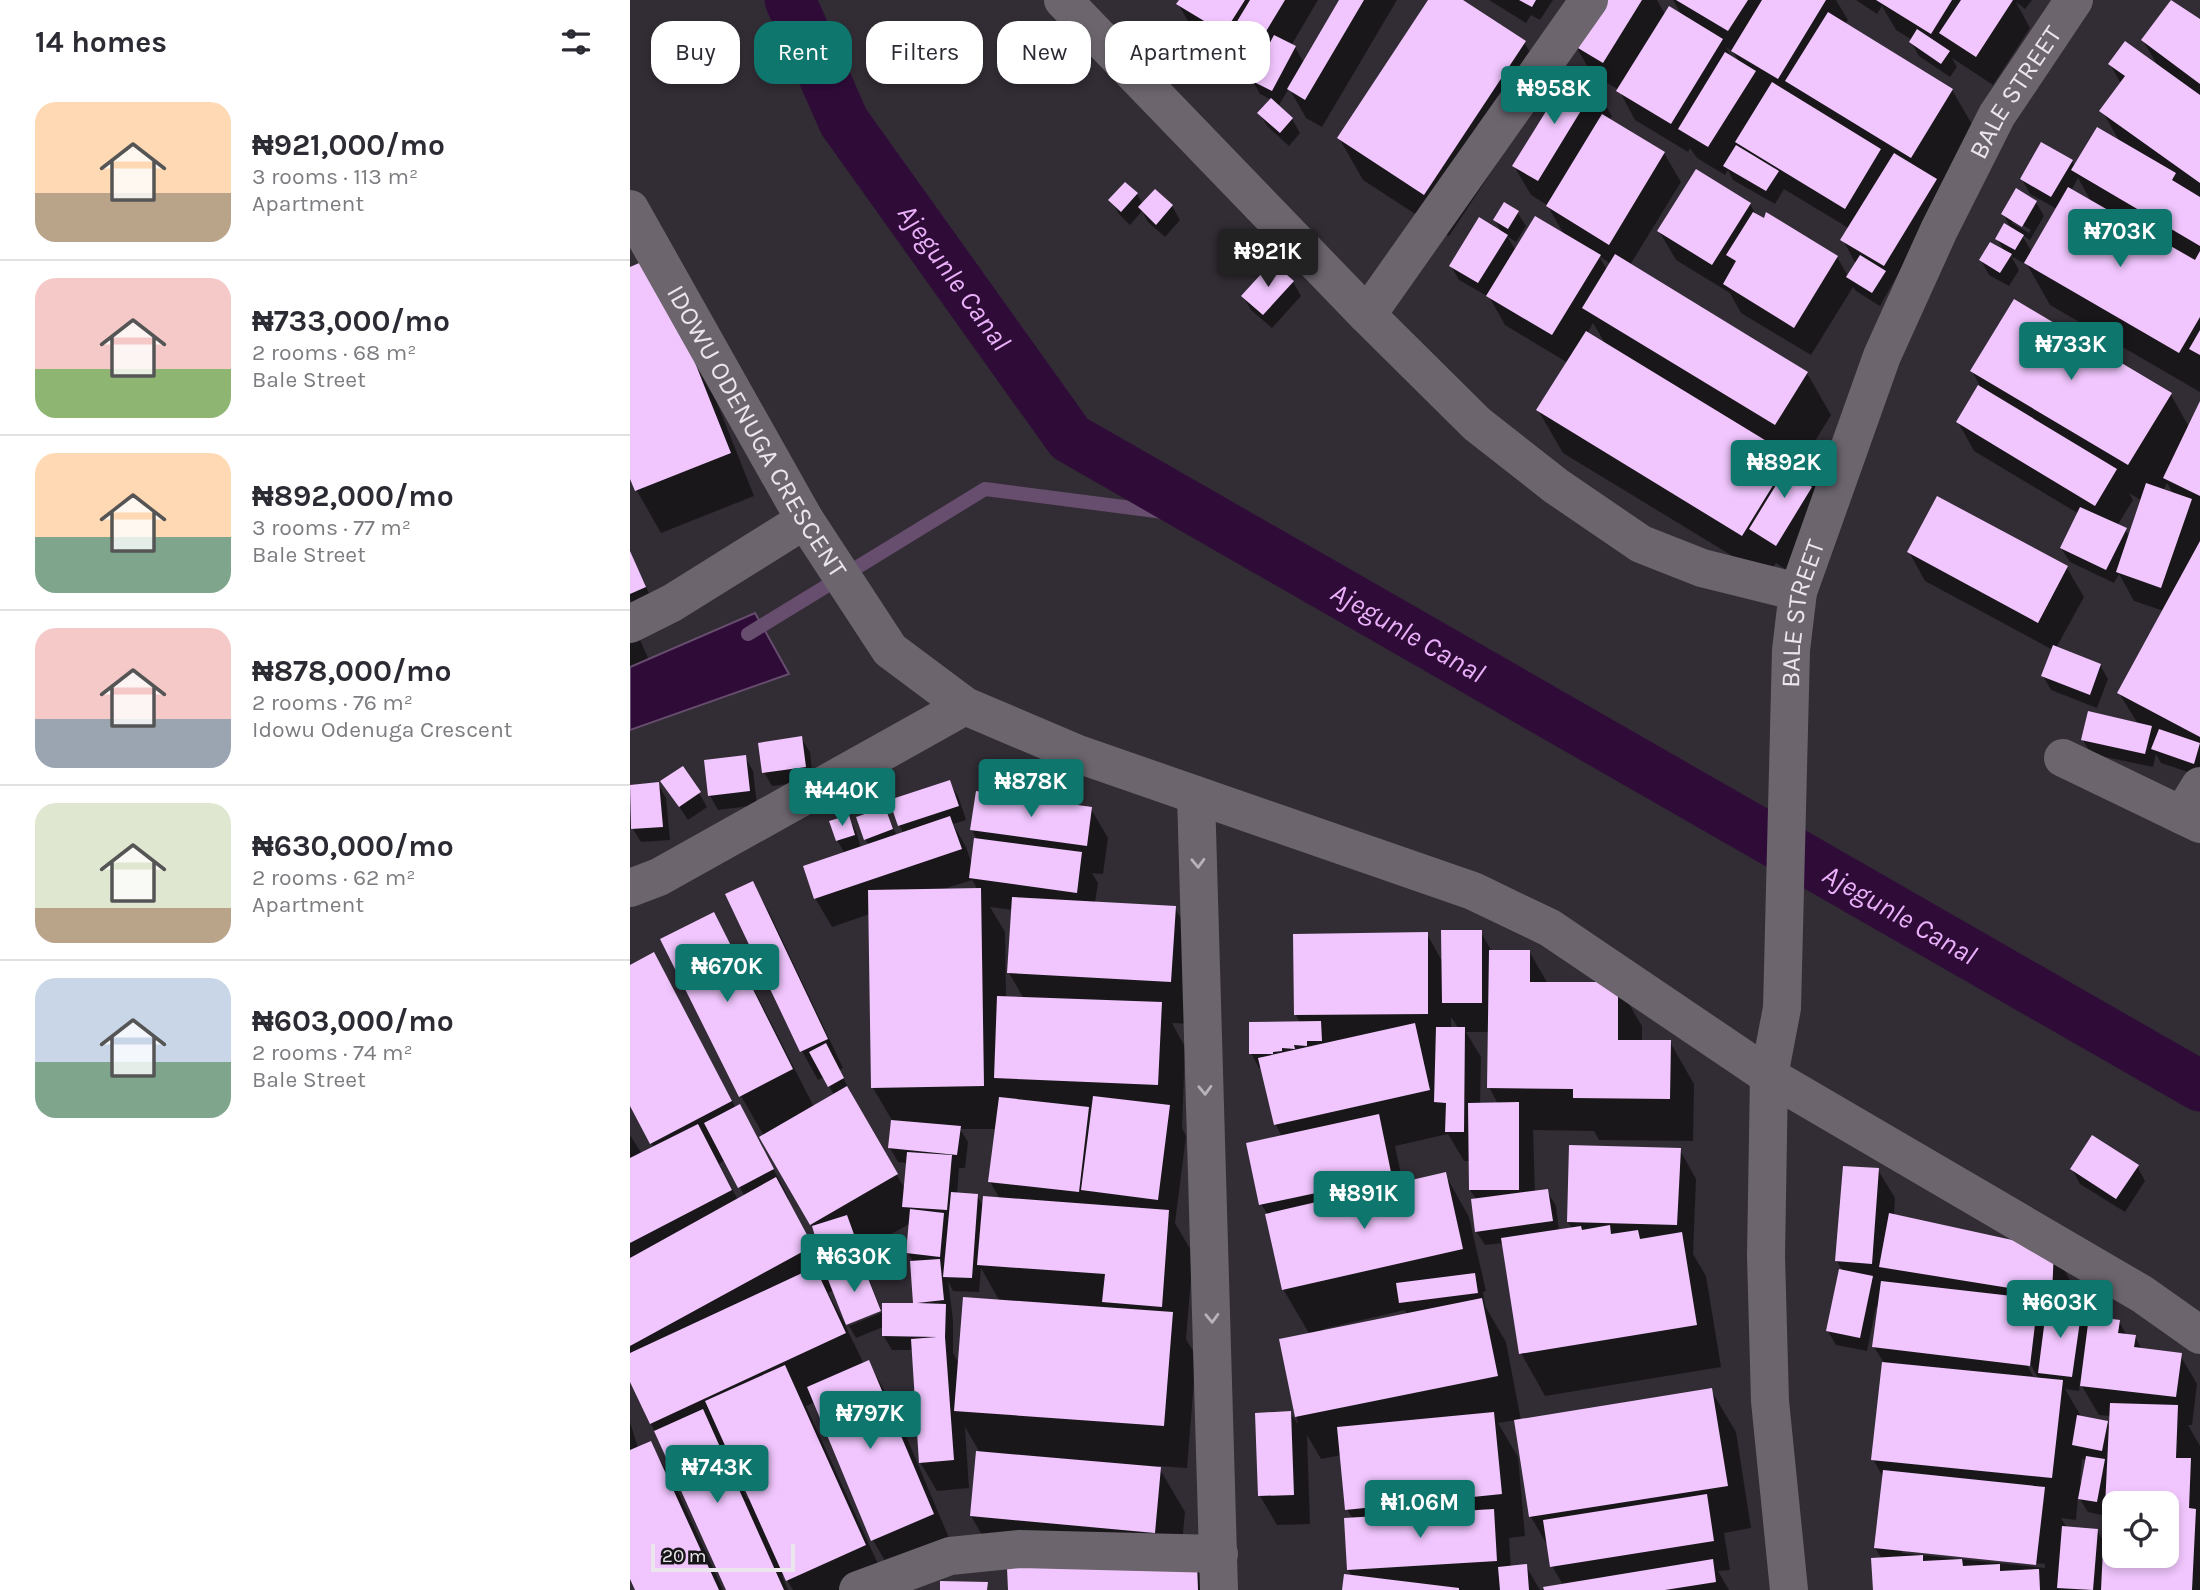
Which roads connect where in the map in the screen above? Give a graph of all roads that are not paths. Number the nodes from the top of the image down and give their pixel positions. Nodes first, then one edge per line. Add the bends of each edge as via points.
1 (1063, 0) edge
2 (1589, 0) edge
3 (2074, 0) edge
4 (635, 229) edge
5 (1367, 315) junction
6 (805, 520) junction
7 (1798, 592) junction
8 (630, 624) edge
9 (965, 706) junction
10 (2063, 758) dead end
11 (1196, 795) junction
12 (2194, 808) edge
13 (630, 888) edge
14 (1769, 1076) junction
15 (2200, 1335) edge
16 (1219, 1572) edge
17 (858, 1590) edge
18 (1789, 1590) edge

1 - 5 street
2 - 5 street
3 - 7 street, BALE STREET via 1997,115 1939,230 1882,356
4 - 6 street, IDOWU ODENUGA CRESCENT
5 - 7 street via 1477,424 1641,544 1702,568
6 - 8 street
6 - 9 street, IDOWU ODENUGA CRESCENT via 890,650
7 - 14 street, BALE STREET via 1791,650 1782,1008
9 - 11 street via 1078,754
9 - 13 street via 659,877
10 - 12 street
11 - 14 street via 1473,891 1539,923
11 -> 16 street
14 - 15 street via 2142,1294
14 - 18 street, BALE STREET via 1766,1256 1770,1401
16 - 17 street via 1020,1549 961,1554

